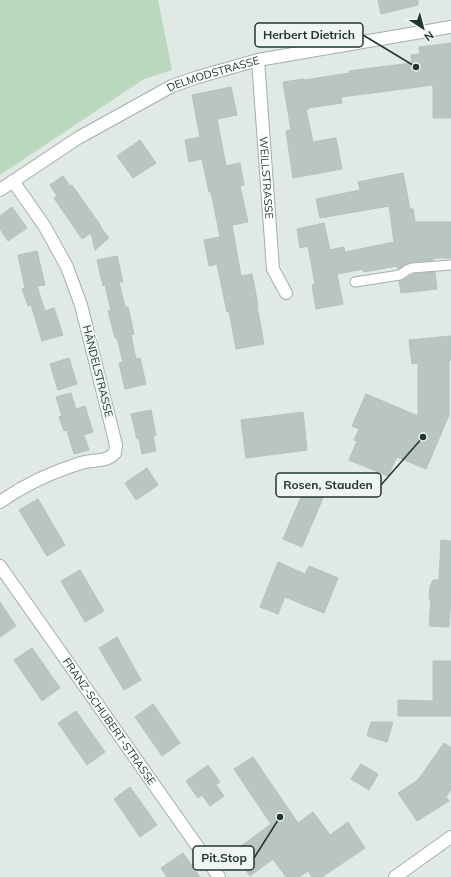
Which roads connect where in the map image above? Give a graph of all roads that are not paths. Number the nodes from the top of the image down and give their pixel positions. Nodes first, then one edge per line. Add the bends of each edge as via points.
1 (451, 27) edge
2 (258, 60) junction
3 (13, 181) junction
4 (0, 190) edge
5 (451, 265) edge
6 (355, 282) dead end
7 (286, 293) dead end
8 (0, 502) edge
9 (0, 566) edge
10 (451, 837) edge
11 (219, 877) edge
12 (395, 877) edge

1 - 2 street, DELMODSTRASSE
2 - 3 street, DELMODSTRASSE via 172,86 78,138
2 - 7 street, WEILLSTRASSE via 273,269
3 - 4 street, DELMODSTRASSE
3 - 8 street, HÄNDELSTRASSE via 46,227 67,267 81,305 116,453 103,460 83,462 47,475
5 - 6 lane via 412,268 400,275
9 - 11 street, FRANZ-SCHUBERT-STRASSE
10 - 12 street

